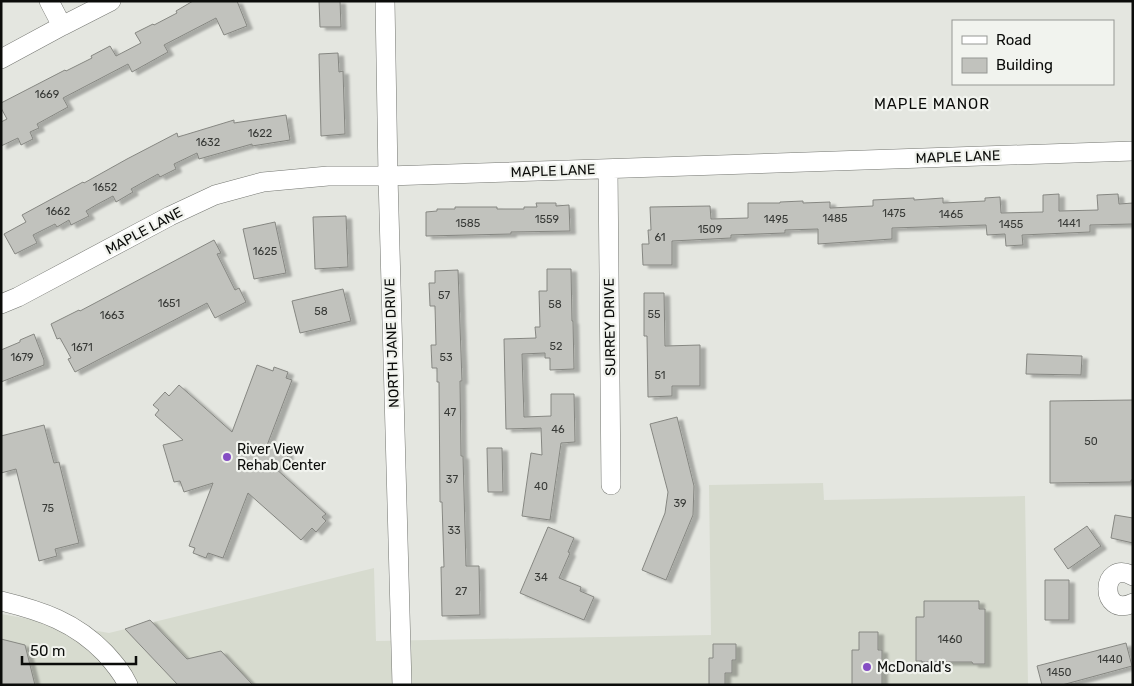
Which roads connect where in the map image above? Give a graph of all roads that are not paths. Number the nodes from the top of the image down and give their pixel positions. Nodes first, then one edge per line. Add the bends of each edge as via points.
1 (49, 1) edge
2 (110, 1) edge
3 (385, 1) edge
4 (62, 26) junction
5 (1, 59) edge
6 (1133, 151) edge
7 (608, 169) junction
8 (388, 176) junction
9 (1, 304) edge
10 (611, 485) dead end
11 (1133, 576) edge
12 (1, 601) edge
13 (1133, 602) edge
14 (128, 685) edge
15 (402, 685) edge

1 - 4 street
2 - 4 street
3 - 8 street, NORTH JANE DRIVE
4 - 5 street
6 - 7 street, MAPLE LANE
7 - 8 street, MAPLE LANE
7 - 10 street, SURREY DRIVE
8 - 9 street, MAPLE LANE via 328,176 264,182 215,195
8 - 15 street, NORTH JANE DRIVE
11 - 13 street via 1125,572 1114,576 1107,589 1114,602 1123,606
12 - 14 street via 30,608 76,628 118,667

